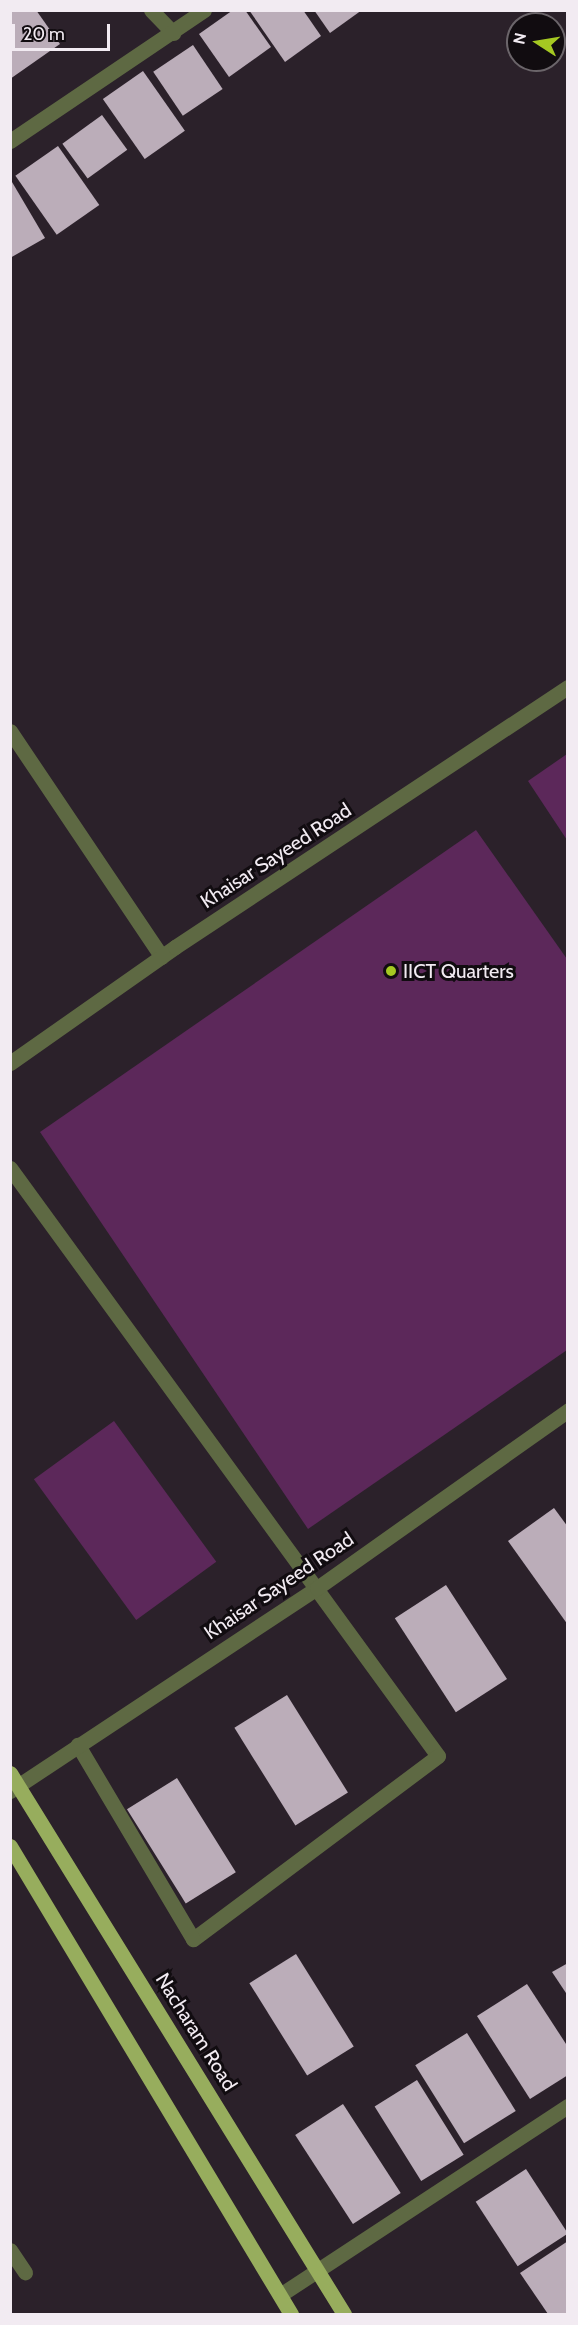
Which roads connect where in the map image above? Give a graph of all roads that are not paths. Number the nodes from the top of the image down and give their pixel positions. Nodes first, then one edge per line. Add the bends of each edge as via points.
1 (151, 10) edge
2 (204, 10) edge
3 (172, 33) junction
4 (10, 141) edge
5 (567, 687) edge
6 (10, 731) edge
7 (162, 957) junction
8 (10, 1063) edge
9 (10, 1168) edge
10 (566, 1414) edge
11 (317, 1588) junction
12 (78, 1745) junction
13 (13, 1783) edge
14 (10, 1846) edge
15 (567, 2106) edge
16 (10, 2250) edge
17 (317, 2269) junction
18 (25, 2272) dead end
19 (280, 2295) junction
20 (291, 2314) edge
21 (344, 2314) edge

1 - 3 street
2 - 3 street
3 - 4 street
5 - 7 street, Khaisar Sayeed Road
6 - 7 street
7 - 8 street, Khaisar Sayeed Road
9 - 11 street
10 - 11 street, Khaisar Sayeed Road
11 - 12 street, Khaisar Sayeed Road
11 - 12 street via 438,1756 193,1939
12 - 13 street, Khaisar Sayeed Road
13 - 17 main road, Nacharam Road
14 - 19 main road
15 - 17 street
16 - 18 street
17 - 19 street
17 - 21 main road, Nacharam Road
19 - 20 main road

